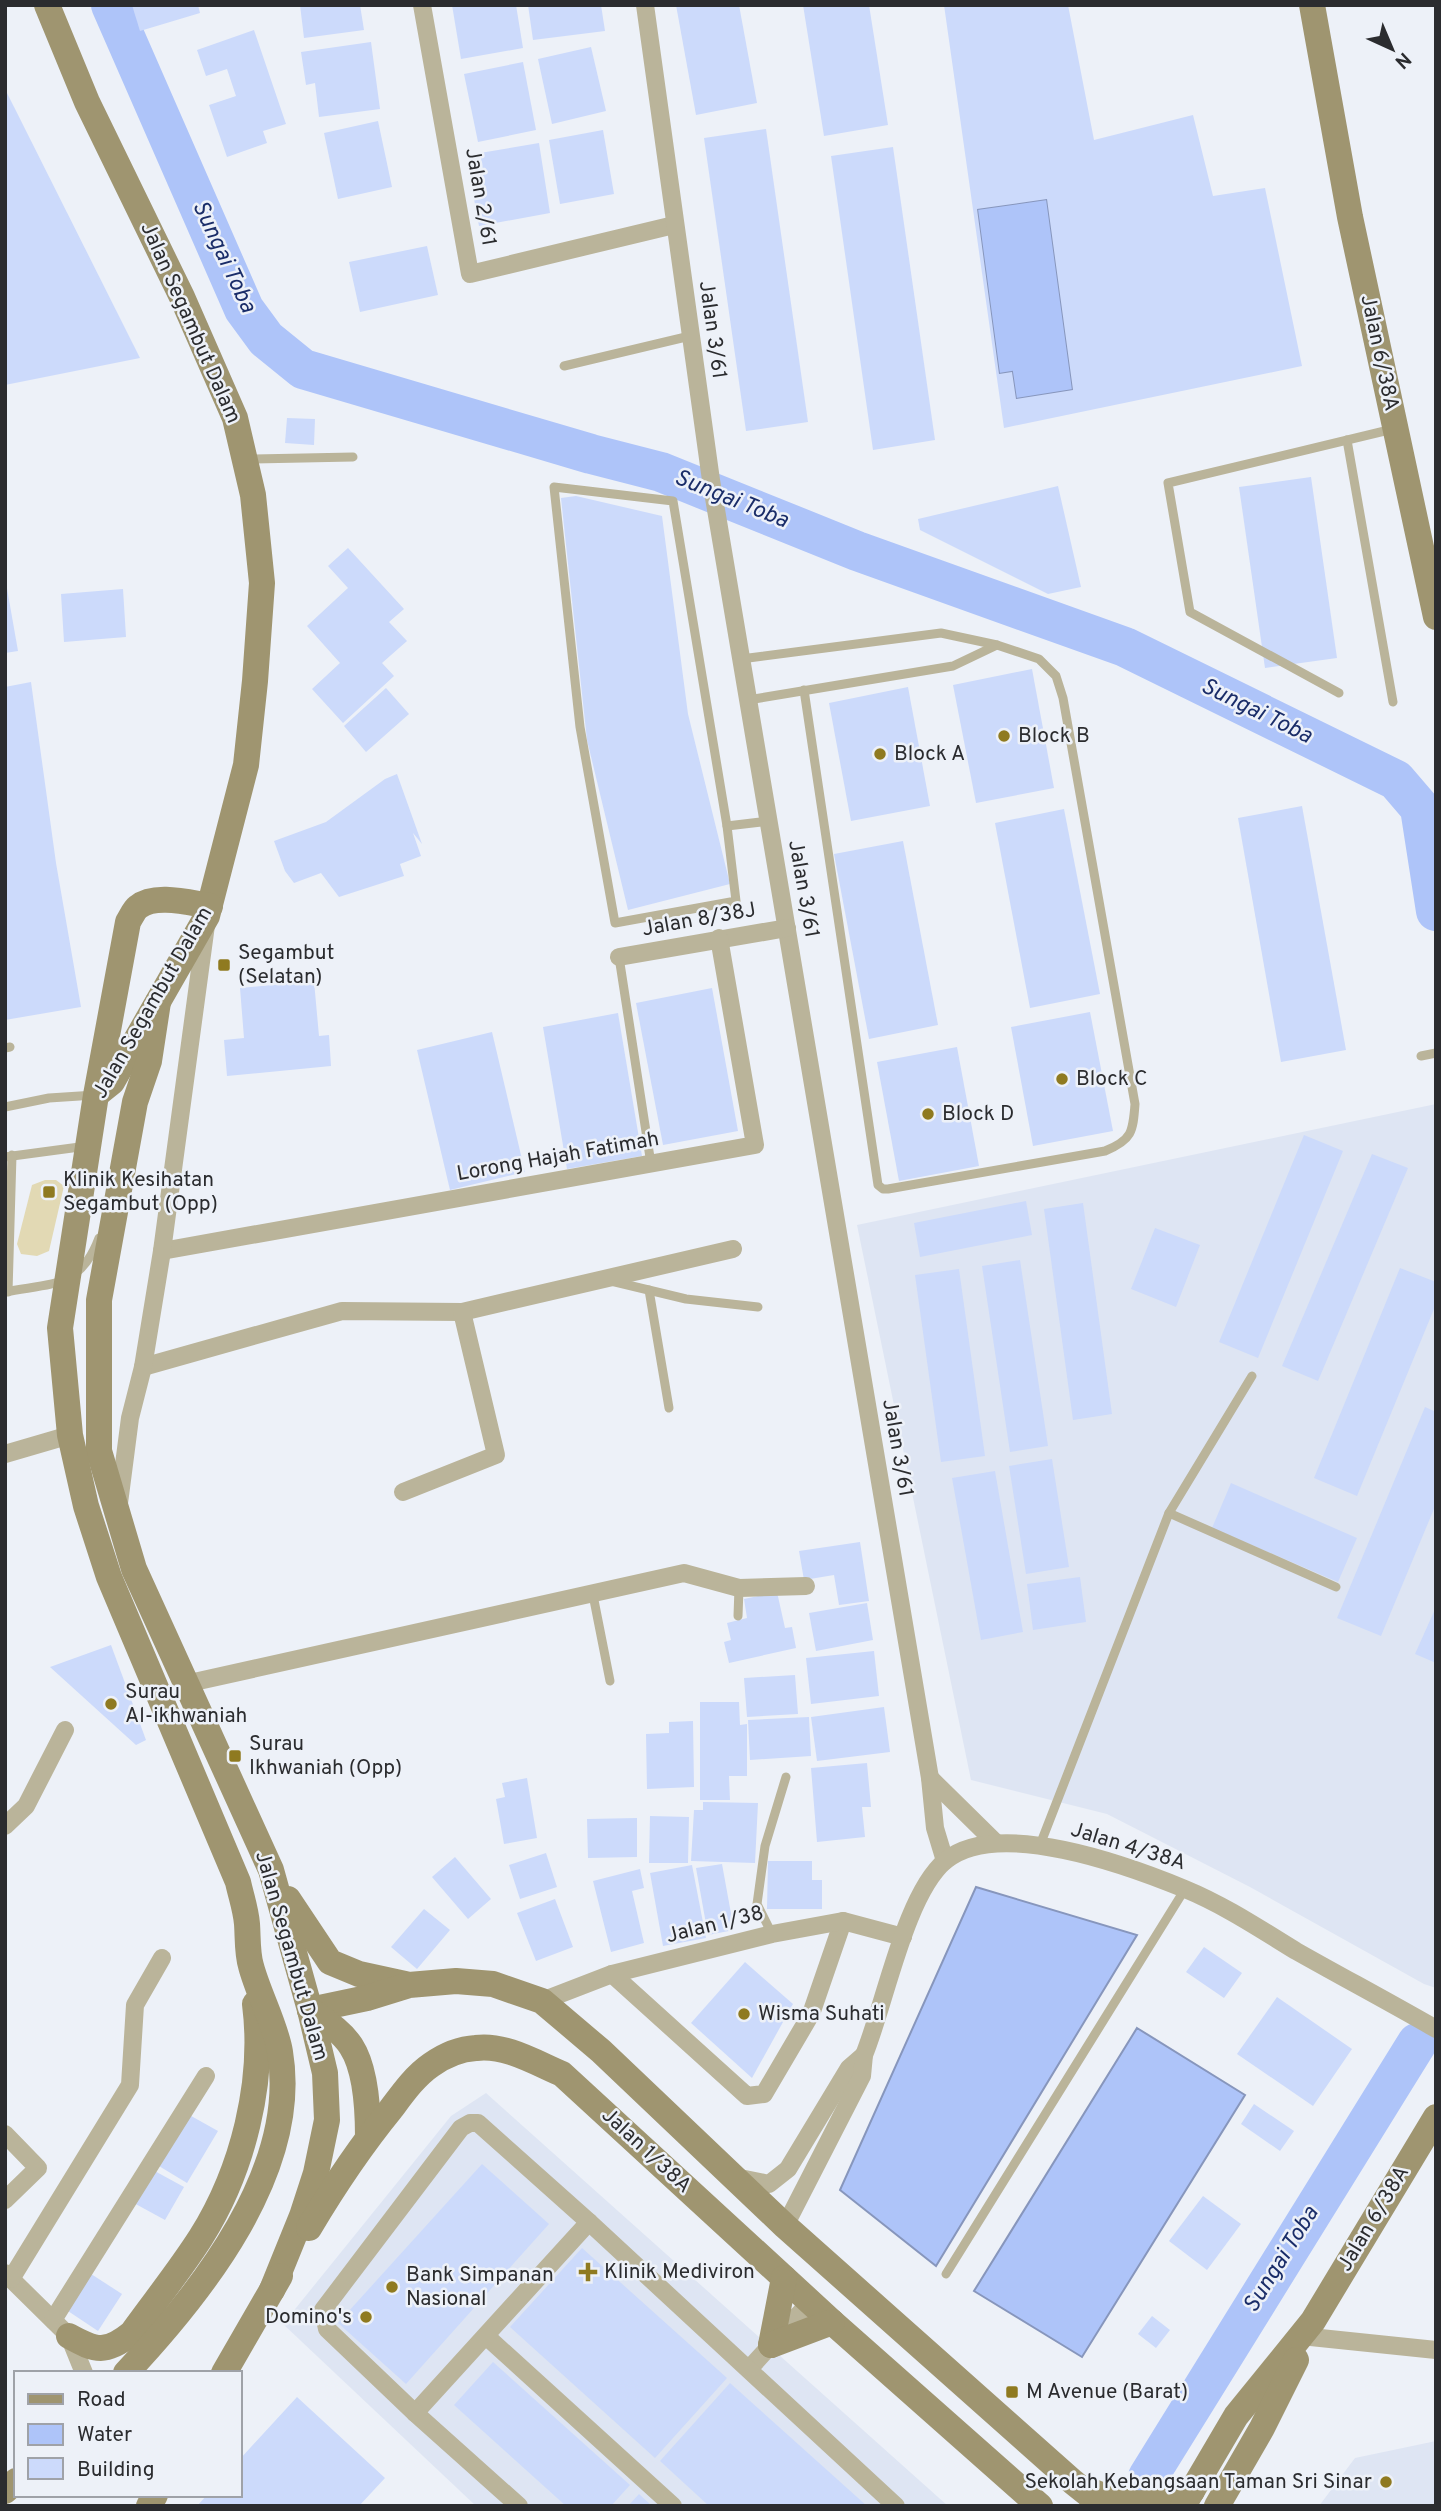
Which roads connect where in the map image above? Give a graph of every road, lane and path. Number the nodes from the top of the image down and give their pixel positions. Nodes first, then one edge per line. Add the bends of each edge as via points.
1 (47, 5) edge
2 (422, 5) edge
3 (645, 5) edge
4 (1312, 5) edge
5 (674, 225) junction
6 (690, 337) junction
7 (564, 366) dead end
8 (1395, 428) junction
9 (1346, 440) junction
10 (353, 457) dead end
11 (244, 460) junction
12 (1429, 543) edge
13 (1436, 617) edge
14 (997, 645) junction
15 (741, 659) junction
16 (804, 691) junction
17 (1339, 693) dead end
18 (748, 700) junction
19 (1393, 702) dead end
20 (768, 821) junction
21 (727, 826) junction
22 (209, 911) junction
23 (786, 928) junction
24 (719, 938) junction
25 (618, 957) joint
26 (158, 1002) junction
27 (1436, 1053) edge
28 (1421, 1056) dead end
29 (96, 1095) junction
30 (5, 1107) edge
31 (88, 1145) junction
32 (8, 1156) edge
33 (651, 1164) junction
34 (123, 1172) junction
35 (8, 1231) edge
36 (733, 1249) dead end
37 (162, 1251) junction
38 (603, 1279) junction
39 (66, 1281) junction
40 (649, 1290) junction
41 (7, 1292) edge
42 (758, 1307) dead end
43 (462, 1312) junction
44 (143, 1367) junction
45 (1252, 1376) dead end
46 (669, 1408) dead end
47 (70, 1434) junction
48 (5, 1454) edge
49 (403, 1492) dead end
50 (118, 1510) junction
51 (1169, 1513) junction
52 (806, 1586) dead end
53 (1336, 1587) dead end
54 (739, 1588) junction
55 (593, 1595) junction
56 (738, 1616) dead end
57 (610, 1681) dead end
58 (185, 1684) junction
59 (65, 1730) dead end
60 (786, 1777) dead end
61 (930, 1778) junction
62 (5, 1826) edge
63 (996, 1843) junction
64 (1040, 1845) junction
65 (944, 1861) junction
66 (271, 1870) junction
67 (1185, 1889) junction
68 (843, 1921) junction
69 (772, 1934) junction
70 (903, 1937) junction
71 (162, 1958) dead end
72 (250, 1964) junction
73 (612, 1974) junction
74 (409, 1985) junction
75 (542, 2001) junction
76 (310, 2010) junction
77 (1436, 2029) edge
78 (280, 2051) junction
79 (864, 2055) junction
80 (206, 2076) dead end
81 (1436, 2117) edge
82 (5, 2134) edge
83 (368, 2137) junction
84 (734, 2179) junction
85 (5, 2200) edge
86 (589, 2222) junction
87 (785, 2226) junction
88 (946, 2274) dead end
89 (8, 2276) edge
90 (784, 2278) junction
91 (272, 2290) junction
92 (818, 2293) junction
93 (832, 2322) junction
94 (61, 2328) junction
95 (1307, 2332) junction
96 (486, 2336) junction
97 (771, 2344) junction
98 (1436, 2350) edge
99 (935, 2359) junction
100 (749, 2369) junction
101 (83, 2371) edge
102 (128, 2371) edge
103 (226, 2371) edge
104 (415, 2413) junction
105 (1073, 2482) junction
106 (1188, 2498) edge
107 (1221, 2503) edge
108 (519, 2506) edge
109 (673, 2506) edge
110 (896, 2506) edge
111 (1040, 2506) edge
112 (1103, 2506) edge

1 - 11 street, Jalan Segambut Dalam via 87,102 235,418
2 - 5 street, Jalan 2/61 via 470,274
3 - 5 street, Jalan 3/61
4 - 8 street, Jalan 6/38A
5 - 6 street, Jalan 3/61
6 - 7 lane
6 - 15 street, Jalan 3/61
8 - 9 lane
8 - 12 street, Jalan 6/38A
9 - 17 lane via 1168,483 1190,612
9 - 19 lane
10 - 11 lane
11 - 22 street, Jalan Segambut Dalam via 253,495 262,583 255,681 246,765
12 - 13 street, Jalan 6/38A
14 - 15 lane via 941,633
14 - 16 lane via 953,666
14 - 16 lane via 1040,659 1056,676 1063,698 1135,1104 1133,1130 1122,1144 1105,1152 888,1189 878,1185
15 - 18 street, Jalan 3/61
16 - 18 lane
18 - 20 street, Jalan 3/61
20 - 21 lane
20 - 23 street, Jalan 3/61
21 - 21 lane via 736,901 615,923 580,727 554,487 673,501
22 - 26 street, Jalan Segambut Dalam
22 - 29 street via 181,901 151,901 138,907 128,922
22 - 37 street
23 - 24 street, Jalan 8/38J
23 - 61 street, Jalan 3/61
24 - 25 street, Jalan 8/38J
24 - 33 street, Lorong Hajah Fatimah via 755,1146
25 - 33 lane
26 - 29 street, Jalan Segambut Dalam via 112,1082
26 - 34 street, Jalan Segambut Dalam
27 - 28 lane
29 - 30 lane
29 - 31 street, Jalan Segambut Dalam
31 - 32 lane
31 - 39 street, Jalan Segambut Dalam
32 - 35 lane
33 - 37 street, Lorong Hajah Fatimah
34 - 39 lane via 90,1260
34 - 50 street, Jalan Segambut Dalam via 99,1300 99,1451
35 - 41 lane
36 - 38 street
37 - 44 street
38 - 40 lane
38 - 43 street
39 - 41 lane
39 - 47 street, Jalan Segambut Dalam via 60,1328
40 - 42 lane
40 - 46 lane
43 - 44 street via 342,1311
43 - 49 street via 496,1455
44 - 50 street via 130,1418
45 - 51 lane
47 - 48 street
47 - 72 street, Jalan Segambut Dalam via 86,1506 109,1577 238,1882
50 - 58 street, Jalan Segambut Dalam via 134,1569
51 - 53 lane
51 - 64 lane
52 - 54 street
54 - 55 street via 684,1573
54 - 56 lane
55 - 57 lane
55 - 58 street
58 - 66 street, Jalan Segambut Dalam
59 - 62 street via 26,1806
60 - 69 lane via 765,1846 757,1905
61 - 63 street
61 - 65 street, Jalan 3/61 via 934,1828
63 - 64 street, Jalan 4/38A
63 - 65 street, Jalan 4/38A via 974,1846
64 - 67 street, Jalan 4/38A via 1094,1857
65 - 70 street, Jalan 4/38A via 925,1886
66 - 74 street via 330,1962
66 - 76 street, Jalan Segambut Dalam
67 - 77 street, Jalan 4/38A
67 - 88 lane
68 - 69 street, Jalan 1/38
68 - 70 street, Jalan 1/38
68 - 73 street via 811,2014 764,2094 747,2096
69 - 73 street, Jalan 1/38
70 - 79 street, Jalan 4/38A
71 - 89 street via 135,2005 130,2085
72 - 78 street, Jalan Segambut Dalam
72 - 94 street via 256,2014 254,2093 221,2199 202,2235 132,2333 106,2349 85,2345
73 - 75 street, Jalan 1/38
74 - 75 street, Jalan 1/38A via 494,1984
74 - 76 street, Jalan 1/38A
75 - 84 street, Jalan 1/38A
76 - 78 street
76 - 83 street via 340,2032 357,2058 368,2110
76 - 91 street, Jalan Segambut Dalam via 325,2073 327,2120 306,2206
78 - 102 street, Jalan Segambut Dalam via 283,2100 275,2138 240,2226 200,2288
79 - 84 street, Jalan 4/38A via 849,2068 788,2169 769,2184
79 - 87 street, Jalan 4/38A via 862,2076
80 - 94 street
81 - 95 street, Jalan 6/38A
82 - 85 street via 38,2168
83 - 90 street, Jalan 1/38A via 412,2083 453,2052 478,2047 512,2052 562,2074
83 - 91 street, Jalan 1/38A
84 - 87 street, Jalan 1/38A
84 - 92 street via 757,2224
86 - 96 street
86 - 100 street
86 - 104 street via 478,2123 461,2128 323,2310 327,2329
87 - 99 street, Jalan 1/38A
89 - 94 street
90 - 92 street, Jalan 1/38A
90 - 97 street
91 - 103 street
92 - 93 street, Jalan 1/38A
92 - 97 street
92 - 99 street
93 - 97 street
93 - 111 street, Jalan 1/38A
94 - 101 street
95 - 98 street
95 - 106 street, Jalan 6/38A via 1236,2416
95 - 107 street, Jalan 6/38A
96 - 104 street
96 - 109 street
97 - 100 street
99 - 105 street, Jalan 1/38A
100 - 110 street
104 - 108 street
105 - 106 street via 1109,2499 1153,2504
105 - 112 street, Jalan 1/38A

